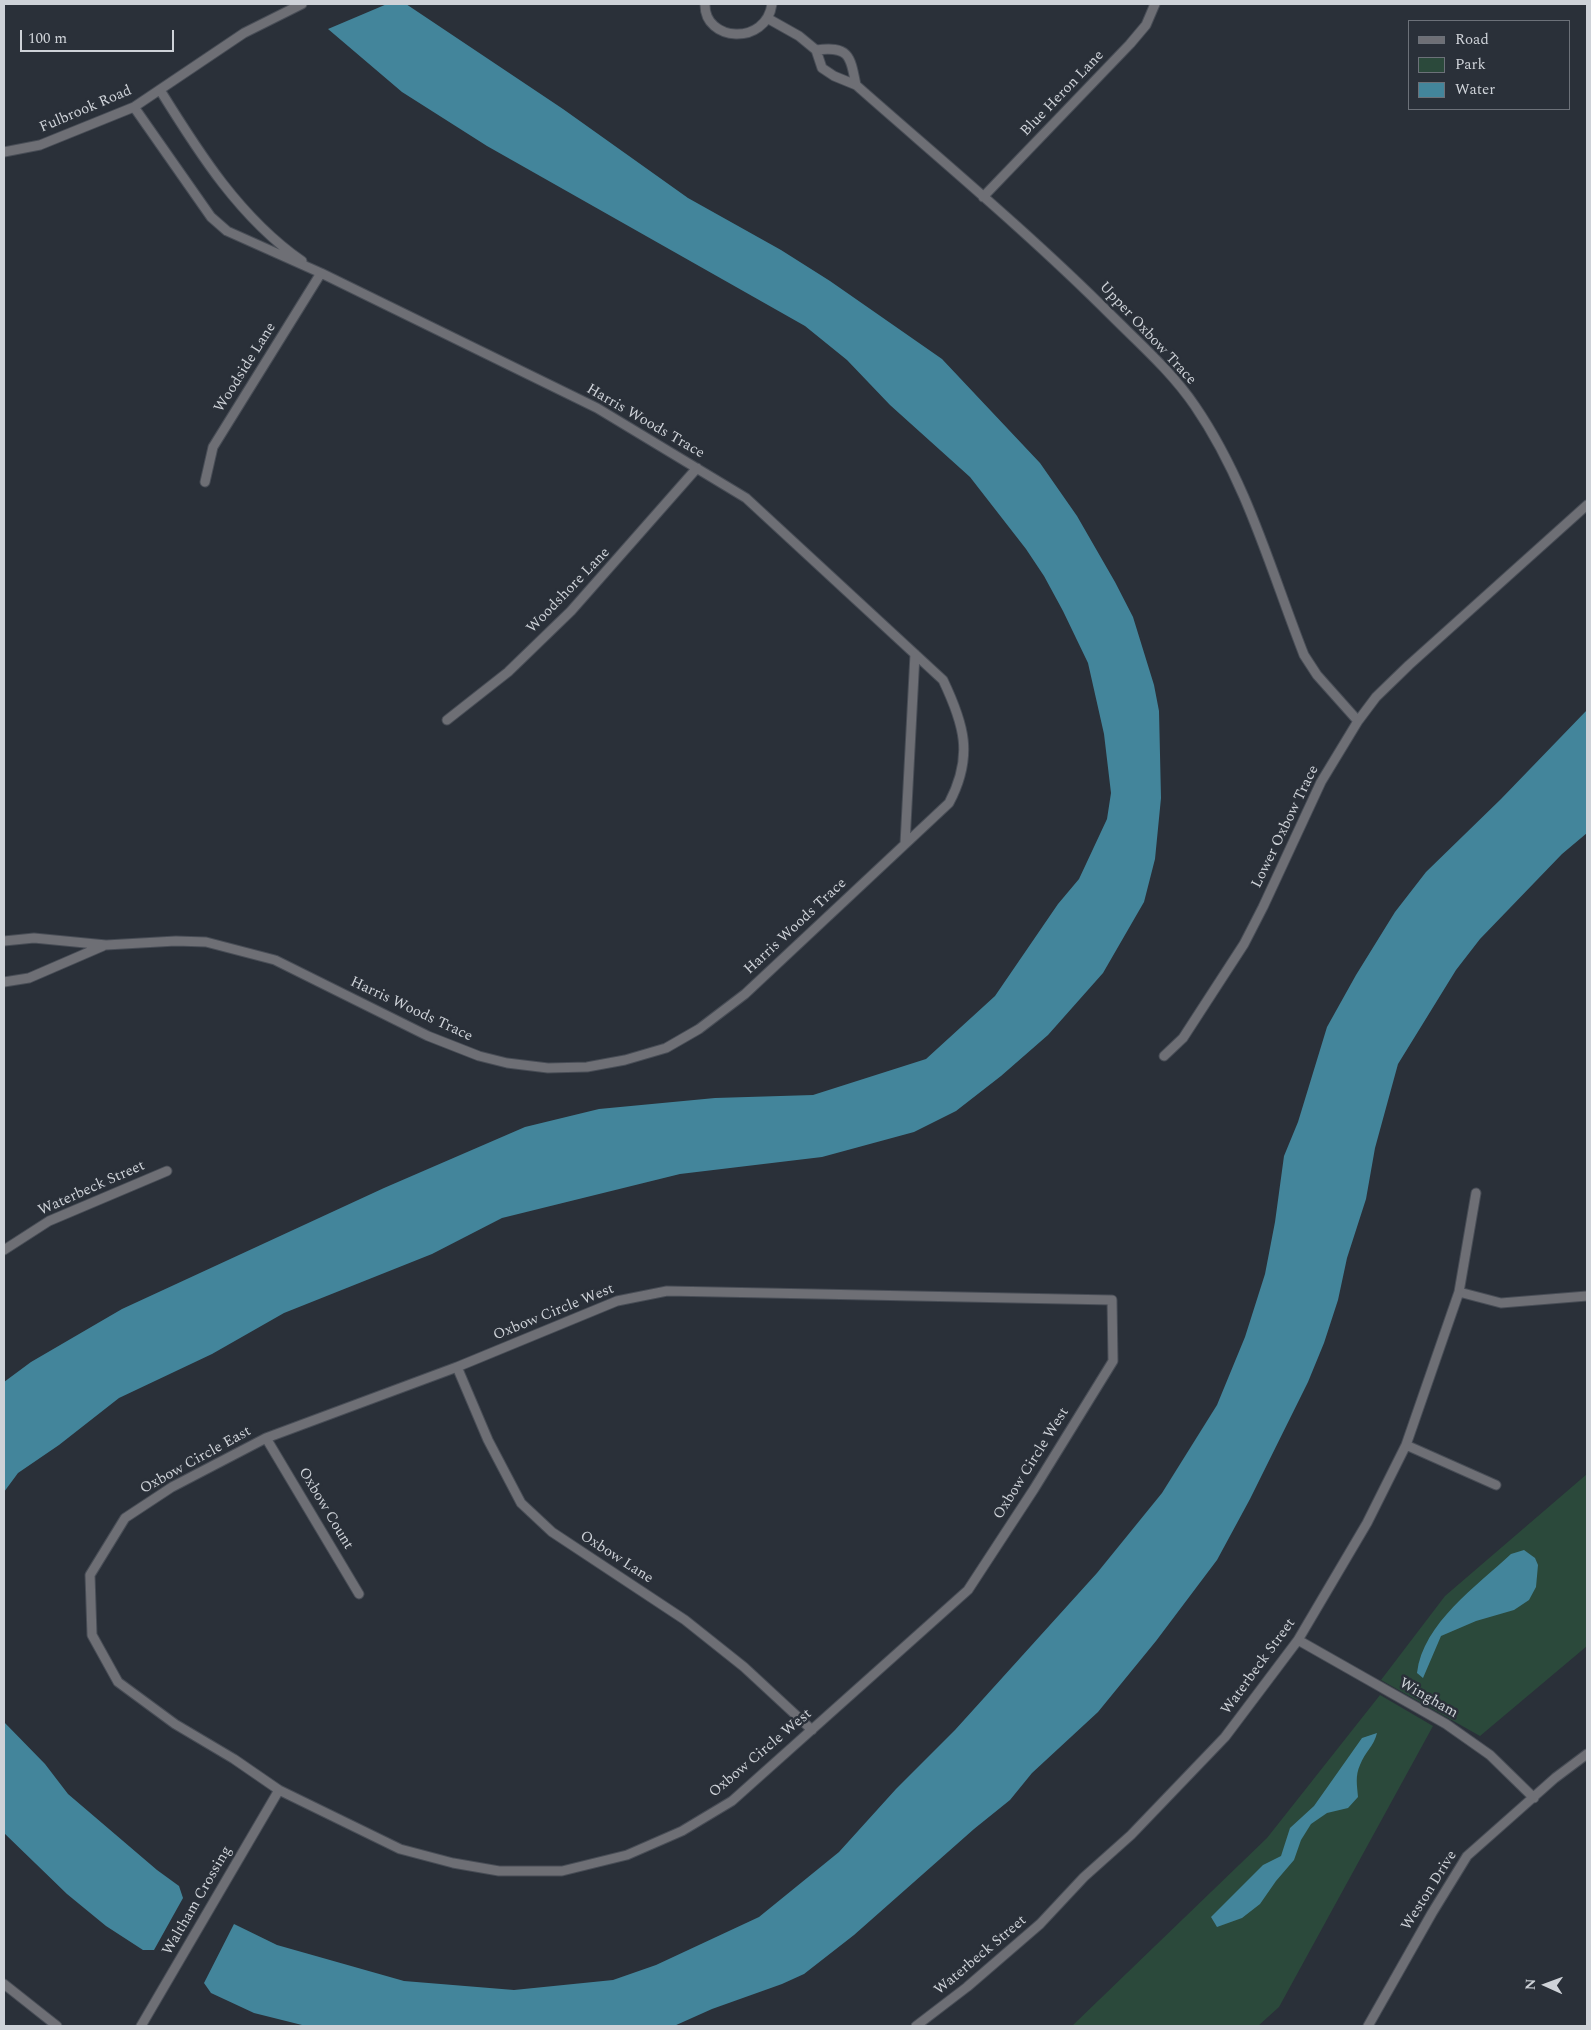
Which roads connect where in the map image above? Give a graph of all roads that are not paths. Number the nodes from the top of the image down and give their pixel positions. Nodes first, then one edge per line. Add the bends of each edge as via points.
1 (302, 4) edge
2 (705, 4) edge
3 (772, 4) edge
4 (1155, 4) edge
5 (767, 18) junction
6 (816, 50) junction
7 (856, 85) junction
8 (160, 90) junction
9 (134, 107) junction
10 (4, 152) edge
11 (983, 197) junction
12 (321, 273) junction
13 (697, 468) junction
14 (205, 482) dead end
15 (1587, 505) edge
16 (915, 654) junction
17 (447, 720) dead end
18 (1358, 721) junction
19 (905, 844) junction
20 (4, 941) edge
21 (106, 945) junction
22 (4, 982) edge
23 (1164, 1056) dead end
24 (167, 1171) dead end
25 (1476, 1193) dead end
26 (4, 1250) edge
27 (1459, 1292) junction
28 (1587, 1296) edge
29 (458, 1367) junction
30 (381, 1395) joint
31 (266, 1438) junction
32 (1406, 1445) junction
33 (1496, 1485) dead end
34 (359, 1594) dead end
35 (1298, 1640) junction
36 (812, 1730) junction
37 (1587, 1754) edge
38 (279, 1790) junction
39 (1534, 1798) junction
40 (4, 1984) edge
41 (58, 2026) edge
42 (141, 2026) edge
43 (916, 2026) edge
44 (1368, 2026) edge

1 - 8 street, Fulbrook Road via 244,33
2 - 5 street via 711,22 722,31 735,35 750,33
3 - 5 street
4 - 11 street, Blue Heron Lane via 1146,25 1130,44
5 - 6 street, Upper Oxbow Trace
6 - 7 street, Upper Oxbow Trace via 822,68
6 - 7 street via 834,48 844,51 851,61
7 - 11 street, Upper Oxbow Trace
8 - 9 street, Fulbrook Road
8 - 12 street, Harris Woods Trace via 194,146 246,213 282,247
9 - 10 street, Fulbrook Road via 40,145
9 - 12 street, Harris Woods Trace via 211,217 227,231
11 - 18 street, Upper Oxbow Trace via 1072,275 1163,367 1195,406 1218,443 1244,496 1304,655 1317,675
12 - 13 street, Harris Woods Trace via 597,408
12 - 14 street, Woodside Lane via 214,447
13 - 16 street, Harris Woods Trace via 746,498
13 - 17 street, Woodshore Lane via 571,611 508,672
15 - 18 street, Lower Oxbow Trace via 1409,664 1376,697
16 - 19 street
16 - 19 street, Harris Woods Trace via 943,680 955,706 962,732 964,762 950,803
18 - 23 street, Lower Oxbow Trace via 1317,788 1244,944 1183,1038
19 - 21 street, Harris Woods Trace via 745,994 699,1029 666,1048 587,1067 548,1068 479,1056 428,1036 275,960 237,948 176,941
20 - 21 street, Harris Woods Trace via 34,938
21 - 22 street, Harris Woods Trace via 29,978
24 - 26 street, Waterbeck Street via 49,1221
25 - 27 street, Waterbeck Street
27 - 28 street via 1501,1303
27 - 32 street, Waterbeck Street
29 - 30 street, Oxbow Circle West
29 - 36 street, Oxbow Lane via 488,1440 521,1503 552,1532 684,1620 744,1667
29 - 36 street, Oxbow Circle West via 617,1301 667,1291 1112,1300 1113,1361 968,1590
30 - 31 street, Oxbow Circle East
31 - 34 street, Oxbow Count
31 - 38 street, Oxbow Circle East via 172,1487 125,1518 90,1575 92,1635 118,1682 175,1724
32 - 33 street
32 - 35 street, Waterbeck Street via 1367,1523
35 - 39 street, Wingham via 1446,1724 1490,1755
35 - 43 street, Waterbeck Street via 1225,1737 1131,1835 1084,1877 1040,1924 967,1988
36 - 38 street, Oxbow Circle West via 732,1801 682,1831 627,1855 562,1871 500,1871 400,1849
37 - 39 street, Weston Drive
38 - 42 street, Waltham Crossing
39 - 44 street, Weston Drive via 1467,1856
40 - 41 street

